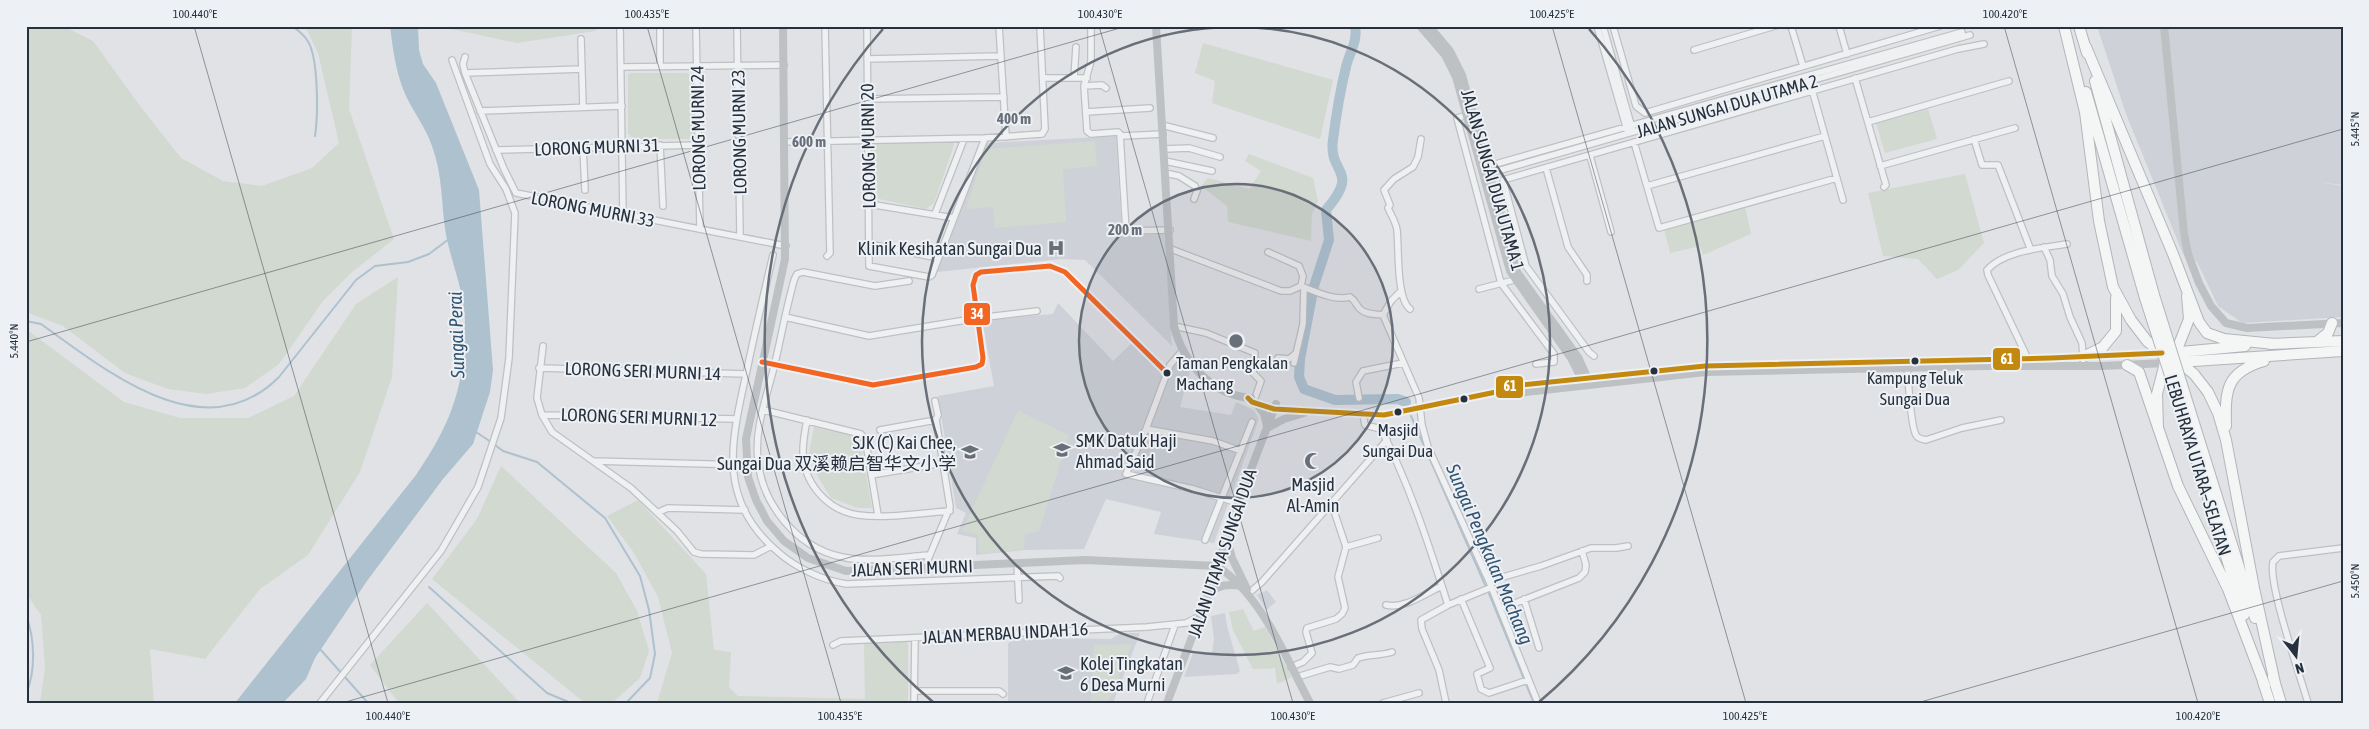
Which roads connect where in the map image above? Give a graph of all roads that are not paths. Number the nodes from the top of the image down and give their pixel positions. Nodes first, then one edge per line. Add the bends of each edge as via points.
1 (620, 26) edge
2 (660, 26) edge
3 (696, 26) edge
4 (738, 26) edge
5 (783, 26) edge
6 (825, 26) edge
7 (867, 26) edge
8 (999, 26) edge
9 (1040, 26) edge
10 (1091, 26) edge
11 (1156, 26) edge
12 (1420, 26) edge
13 (1430, 26) edge
14 (1597, 26) edge
15 (1603, 26) edge
16 (1613, 26) edge
17 (1775, 26) edge
18 (1792, 26) edge
19 (1839, 26) edge
20 (1940, 26) edge
21 (2064, 26) edge
22 (2079, 26) edge
23 (2164, 26) edge
24 (1962, 32) dead end
25 (1970, 35) dead end
26 (1616, 36) junction
27 (1909, 36) junction
28 (1954, 37) junction
29 (581, 39) dead end
30 (1605, 44) junction
31 (1984, 44) dead end
32 (1912, 46) junction
33 (1076, 47) dead end
34 (2086, 47) junction
35 (1958, 49) junction
36 (1694, 50) dead end
37 (1847, 54) junction
38 (1001, 56) junction
39 (466, 57) dead end
40 (867, 59) junction
41 (452, 60) dead end
42 (784, 65) junction
43 (660, 66) junction
44 (698, 66) junction
45 (738, 66) junction
46 (1803, 66) junction
47 (622, 67) junction
48 (582, 69) junction
49 (465, 73) junction
50 (1043, 78) junction
51 (1074, 78) junction
52 (1087, 78) junction
53 (1855, 78) junction
54 (1809, 79) junction
55 (2009, 81) dead end
56 (1084, 86) junction
57 (1106, 88) dead end
58 (1725, 89) junction
59 (1812, 91) junction
60 (1004, 97) junction
61 (867, 99) junction
62 (1727, 99) junction
63 (622, 106) junction
64 (583, 107) junction
65 (1150, 108) dead end
66 (480, 111) junction
67 (1086, 112) junction
68 (1468, 115) junction
69 (1868, 122) junction
70 (1162, 125) junction
71 (2015, 128) dead end
72 (1630, 130) junction
73 (1120, 134) junction
74 (1163, 134) junction
75 (1825, 136) junction
76 (1006, 137) junction
77 (985, 138) junction
78 (1213, 138) dead end
79 (964, 139) junction
80 (1421, 139) dead end
81 (1974, 139) junction
82 (868, 140) junction
83 (827, 141) junction
84 (784, 142) junction
85 (1634, 142) junction
86 (622, 145) junction
87 (660, 145) junction
88 (699, 145) junction
89 (583, 147) junction
90 (1164, 149) junction
91 (496, 150) junction
92 (1590, 156) junction
93 (1220, 157) dead end
94 (1165, 161) junction
95 (1880, 166) junction
96 (1546, 168) junction
97 (1487, 170) junction
98 (1212, 171) dead end
99 (1166, 172) junction
100 (1836, 178) junction
101 (1647, 186) junction
102 (1884, 187) dead end
103 (585, 190) dead end
104 (1194, 199) dead end
105 (1843, 200) dead end
106 (868, 204) junction
107 (663, 206) dead end
108 (623, 214) junction
109 (935, 214) junction
110 (954, 218) junction
111 (700, 230) junction
112 (1170, 230) junction
113 (1517, 230) junction
114 (1611, 232) dead end
115 (1506, 234) junction
116 (740, 237) junction
117 (869, 244) junction
118 (2067, 244) dead end
119 (786, 246) junction
120 (2044, 247) junction
121 (2030, 248) junction
122 (1171, 249) junction
123 (1268, 252) dead end
124 (773, 255) dead end
125 (827, 256) dead end
126 (938, 258) junction
127 (1514, 280) junction
128 (908, 281) dead end
129 (1587, 281) dead end
130 (1501, 283) junction
131 (1304, 287) junction
132 (1479, 289) dead end
133 (1402, 291) junction
134 (2116, 295) junction
135 (2150, 296) junction
136 (2187, 296) junction
137 (1557, 307) junction
138 (1410, 309) dead end
139 (1037, 311) dead end
140 (1547, 314) junction
141 (1384, 315) junction
142 (785, 317) junction
143 (978, 318) junction
144 (2333, 323) edge
145 (1174, 326) junction
146 (2318, 341) junction
147 (2343, 341) edge
148 (2275, 344) junction
149 (543, 346) dead end
150 (1182, 351) junction
151 (2343, 351) edge
152 (1295, 354) junction
153 (1594, 356) dead end
154 (2286, 356) junction
155 (1575, 357) junction
156 (2083, 357) junction
157 (2177, 357) junction
158 (1278, 358) dead end
159 (2163, 358) junction
160 (2028, 359) junction
161 (762, 362) junction
162 (1294, 363) dead end
163 (1403, 363) junction
164 (775, 364) junction
165 (1536, 364) dead end
166 (2127, 365) junction
167 (539, 368) junction
168 (1907, 368) junction
169 (1167, 373) junction
170 (746, 374) junction
171 (1612, 375) junction
172 (1563, 379) junction
173 (1585, 381) junction
174 (1496, 392) junction
175 (1358, 398) dead end
176 (1254, 400) junction
177 (935, 401) dead end
178 (1278, 407) junction
179 (1420, 408) junction
180 (764, 410) junction
181 (1307, 412) junction
182 (542, 415) junction
183 (1363, 415) junction
184 (736, 419) junction
185 (807, 420) junction
186 (936, 420) junction
187 (2000, 420) dead end
188 (2189, 421) junction
189 (1252, 422) dead end
190 (1267, 428) junction
191 (2158, 428) junction
192 (1146, 429) junction
193 (880, 430) dead end
194 (1387, 440) junction
195 (2226, 440) junction
196 (1241, 451) junction
197 (593, 461) junction
198 (943, 463) junction
199 (732, 465) junction
200 (746, 465) junction
201 (871, 475) junction
202 (1222, 498) junction
203 (1238, 504) junction
204 (1330, 506) junction
205 (745, 510) junction
206 (950, 511) junction
207 (659, 512) junction
208 (878, 515) junction
209 (1226, 538) junction
210 (1378, 538) dead end
211 (1205, 540) dead end
212 (771, 546) junction
213 (1628, 546) dead end
214 (1346, 547) junction
215 (2343, 548) edge
216 (1582, 552) junction
217 (929, 555) junction
218 (1017, 564) junction
219 (1216, 566) junction
220 (924, 569) junction
221 (1018, 578) junction
222 (1060, 578) dead end
223 (1490, 585) junction
224 (1242, 586) junction
225 (1442, 586) junction
226 (1248, 593) junction
227 (1208, 595) junction
228 (1461, 599) junction
229 (1524, 599) junction
230 (1019, 600) dead end
231 (1386, 604) dead end
232 (1448, 605) junction
233 (1500, 608) junction
234 (1200, 616) junction
235 (1177, 625) junction
236 (1194, 633) junction
237 (915, 638) junction
238 (833, 645) dead end
239 (1539, 648) dead end
240 (1392, 652) dead end
241 (1291, 667) junction
242 (1297, 677) junction
243 (1528, 680) junction
244 (2275, 683) junction
245 (2264, 686) junction
246 (914, 691) junction
247 (1419, 693) dead end
248 (1003, 694) dead end
249 (320, 703) edge
250 (914, 703) edge
251 (1147, 703) edge
252 (1167, 703) edge
253 (1310, 703) edge
254 (1383, 703) edge
255 (1446, 703) edge
256 (1538, 703) edge
257 (2270, 703) edge
258 (2281, 703) edge
259 (2308, 703) edge

1 - 47 street
2 - 43 street
3 - 44 street, LORONG MURNI 24
4 - 45 street, LORONG MURNI 23
5 - 42 main road, JALAN SERI MURNI
6 - 83 street
7 - 40 street, LORONG MURNI 20
8 - 38 street
9 - 50 street
10 - 52 street via 1092,55
11 - 70 main road
12 - 68 main road, JALAN SUNGAI DUA UTAMA 1 via 1450,64
13 - 97 main road, JALAN SUNGAI DUA UTAMA 1 via 1460,68
14 - 30 street
15 - 30 street
16 - 26 street
17 - 36 street
18 - 46 street
19 - 37 street
20 - 27 street
21 - 134 highway via 2085,112 2100,229
21 - 135 highway, LEBUHRAYA UTARA–SELATAN
22 - 34 highway, LEBUHRAYA UTARA–SELATAN
23 - 144 main road via 2184,232 2188,254 2211,306 2218,317 2236,327
24 - 28 street, JALAN SUNGAI DUA UTAMA 2
25 - 28 street, JALAN SUNGAI DUA UTAMA 2
26 - 30 street
26 - 58 street via 1636,106 1645,113
27 - 32 street
27 - 37 street
28 - 32 street, JALAN SUNGAI DUA UTAMA 2
28 - 35 street
28 - 54 street, JALAN SUNGAI DUA UTAMA 2
29 - 48 street
30 - 72 street
31 - 35 street
32 - 54 street, JALAN SUNGAI DUA UTAMA 2
33 - 51 street
34 - 135 highway, LEBUHRAYA UTARA–SELATAN
34 - 136 highway via 2173,254
35 - 53 street
37 - 46 street
38 - 40 street
38 - 60 street
39 - 49 street, LORONG MURNI 33 via 463,64
40 - 61 street, LORONG MURNI 20
41 - 249 street via 490,164 506,189 515,213 509,358 501,418 478,487 441,551
42 - 45 street
42 - 84 main road, JALAN SERI MURNI
43 - 44 street
43 - 47 street
44 - 45 street
44 - 88 street, LORONG MURNI 24
45 - 116 street, LORONG MURNI 23
46 - 58 street
47 - 63 street
48 - 49 street
48 - 64 street
49 - 66 street, LORONG MURNI 33
50 - 51 street
50 - 76 street via 1045,129 1042,134
51 - 52 street
52 - 56 street
53 - 59 street
53 - 69 street
54 - 59 street
54 - 62 street, JALAN SUNGAI DUA UTAMA 2
54 - 72 street, JALAN SUNGAI DUA UTAMA 2
55 - 69 street
56 - 57 street via 1102,85
56 - 67 street
58 - 62 street
59 - 75 street
59 - 85 street
60 - 61 street
60 - 76 street
61 - 82 street, LORONG MURNI 20
62 - 72 street, JALAN SUNGAI DUA UTAMA 2
63 - 64 street
63 - 86 street
64 - 66 street
65 - 67 street
66 - 91 street, LORONG MURNI 33
67 - 73 street via 1089,133
68 - 97 main road, JALAN SUNGAI DUA UTAMA 1
68 - 130 street, JALAN SUNGAI DUA UTAMA 1 via 1457,118
69 - 95 street
70 - 74 main road
70 - 78 street
71 - 81 street
72 - 97 street, JALAN SUNGAI DUA UTAMA 2
73 - 74 street
73 - 112 street via 1126,231
74 - 90 main road
75 - 100 street
75 - 101 street
76 - 77 street
77 - 79 street
77 - 110 street
79 - 82 street
79 - 109 street
80 - 133 street via 1414,168 1394,179 1384,190 1396,227
81 - 95 street
81 - 121 street via 1982,165 1998,165
82 - 83 street
82 - 106 street, LORONG MURNI 20
83 - 84 street
83 - 125 street via 830,253
84 - 119 main road, JALAN SERI MURNI
85 - 92 street
85 - 101 street
86 - 87 street, LORONG MURNI 31
86 - 89 street, LORONG MURNI 31
86 - 108 street
87 - 88 street, LORONG MURNI 31
87 - 107 street
88 - 111 street, LORONG MURNI 24
89 - 91 street, LORONG MURNI 31
89 - 103 street
90 - 93 street via 1190,148
90 - 94 main road
91 - 108 street, LORONG MURNI 33 via 516,193
92 - 96 street
92 - 114 street
94 - 98 street
94 - 99 main road
95 - 102 street
96 - 113 street via 1503,180
96 - 129 street via 1568,247 1587,275
97 - 115 main road, JALAN SUNGAI DUA UTAMA 1
97 - 127 main road, JALAN SUNGAI DUA UTAMA 1
99 - 104 street via 1195,186
99 - 112 main road
100 - 101 street via 1659,228
100 - 105 street
106 - 109 street
106 - 117 street, LORONG MURNI 20
108 - 111 street, LORONG MURNI 33
109 - 110 street
110 - 126 street
111 - 116 street, LORONG MURNI 33
112 - 122 main road
113 - 115 street
113 - 137 street via 1526,266
115 - 140 main road, JALAN SUNGAI DUA UTAMA 1 via 1517,272
116 - 119 street, LORONG MURNI 33
117 - 126 street
117 - 126 street, LORONG MURNI 20 via 869,266 929,277
118 - 120 street
119 - 161 main road, JALAN SERI MURNI
120 - 121 street
120 - 156 street via 2052,276 2063,294 2082,343
121 - 160 street via 1988,270
122 - 131 street via 1281,291
122 - 145 main road
123 - 131 street via 1299,266 1304,276
124 - 170 street
127 - 130 street, JALAN SUNGAI DUA UTAMA 1
127 - 155 main road, JALAN SUNGAI DUA UTAMA 1
128 - 142 street via 875,286 803,272 795,277
130 - 132 street, JALAN SUNGAI DUA UTAMA 1
130 - 165 street, JALAN SUNGAI DUA UTAMA 1 via 1554,354 1554,362
131 - 141 street via 1335,299 1350,297 1367,313
131 - 152 street via 1302,324
133 - 138 street
133 - 141 street via 1391,301
134 - 156 highway via 2116,331 2103,346
134 - 159 highway via 2136,327
135 - 188 highway, LEBUHRAYA UTARA–SELATAN, bridge
136 - 148 highway via 2207,333 2224,339
136 - 157 highway via 2189,319
137 - 140 street
137 - 153 street
139 - 143 street
140 - 155 main road, JALAN SUNGAI DUA UTAMA 1
141 - 163 street
142 - 143 street via 869,336
142 - 164 street
143 - 164 street via 983,349 982,364 976,367 873,385
143 - 169 street via 973,285 979,273 1055,267 1065,272
144 - 146 highway via 2328,333
145 - 150 main road
145 - 176 street via 1206,333 1255,353 1253,373 1262,382
146 - 147 highway
146 - 148 highway
148 - 157 highway
149 - 167 street
150 - 169 street
150 - 176 main road via 1207,380 1228,392
151 - 154 highway
152 - 158 street via 1289,359
152 - 162 street
154 - 157 highway
154 - 195 highway via 2248,366 2234,376 2225,400
155 - 171 main road via 1594,370
155 - 172 main road via 1571,372
155 - 173 main road, JALAN SUNGAI DUA UTAMA 1
156 - 159 main road
156 - 160 main road
157 - 159 highway
157 - 195 highway via 2208,392
159 - 166 main road
159 - 191 highway via 2157,394
160 - 171 main road via 1705,366
161 - 164 street
161 - 200 main road, JALAN SERI MURNI via 746,439
163 - 175 street via 1363,371 1356,382
163 - 179 street via 1419,398
164 - 180 street
166 - 168 main road
166 - 191 highway via 2138,372
167 - 170 street, LORONG SERI MURNI 14
167 - 182 street via 537,398
168 - 173 main road via 1706,372
168 - 187 street via 1913,422 1920,439
169 - 192 street
170 - 184 street
171 - 173 main road
172 - 173 main road
172 - 174 main road via 1511,386
173 - 174 main road via 1517,394
174 - 179 main road
176 - 178 main road
176 - 190 main road via 1264,414
177 - 186 street
178 - 181 main road
178 - 190 main road, JALAN UTAMA SUNGAI DUA
179 - 183 main road via 1384,415
179 - 223 street via 1428,447
180 - 185 street
180 - 217 street via 758,452 761,476 767,494 784,523 807,542 841,557 864,559
181 - 183 main road
181 - 190 main road
182 - 184 street, LORONG SERI MURNI 12
182 - 197 street via 557,436
183 - 194 street via 1365,425 1382,429
184 - 199 street
185 - 201 street via 861,434 866,442
185 - 208 street via 804,461 815,489 829,503 846,512
186 - 193 street
186 - 198 street
188 - 244 highway, LEBUHRAYA UTARA–SELATAN
188 - 245 highway, LEBUHRAYA UTARA–SELATAN
189 - 196 street
190 - 203 main road, JALAN UTAMA SUNGAI DUA
191 - 245 highway via 2178,486 2228,589
192 - 196 street via 1213,441
192 - 202 street via 1126,474 1193,488
194 - 204 street
194 - 225 street via 1414,502
195 - 244 highway
196 - 202 street
197 - 199 street
197 - 207 street
198 - 201 street
198 - 206 street
199 - 200 street
199 - 205 street
200 - 220 main road, JALAN SERI MURNI via 760,511 784,541 808,558 846,571
201 - 208 street
202 - 203 street
202 - 211 street
203 - 209 main road, JALAN UTAMA SUNGAI DUA
204 - 214 street
204 - 226 street via 1262,582
205 - 207 street via 668,508
205 - 212 street
206 - 208 street
206 - 217 street
207 - 212 street via 694,552 754,555
209 - 219 main road, JALAN UTAMA SUNGAI DUA
209 - 226 main road
210 - 214 street
212 - 221 street via 784,558 816,575 846,584
213 - 216 street via 1591,548
214 - 241 street via 1338,577 1346,608 1336,619 1307,628 1312,653
215 - 259 street via 2278,556 2273,562 2283,618
216 - 223 street
216 - 229 street via 1586,565 1579,578
217 - 220 street
218 - 219 main road, JALAN SERI MURNI via 1104,560
218 - 220 main road, JALAN SERI MURNI
218 - 221 street
219 - 224 main road
219 - 227 main road, JALAN UTAMA SUNGAI DUA
221 - 222 street
221 - 230 street
223 - 228 street
223 - 233 street
224 - 226 main road
224 - 227 main road via 1221,586
225 - 231 street via 1396,607
225 - 232 street
226 - 241 main road
227 - 234 main road, JALAN UTAMA SUNGAI DUA
228 - 232 street
228 - 243 street via 1490,668 1477,674 1483,692 1489,693
229 - 233 street
229 - 239 street
232 - 255 street via 1425,616 1420,624 1439,670
233 - 243 street
234 - 235 street, JALAN MERBAU INDAH 16
234 - 236 main road, JALAN UTAMA SUNGAI DUA
235 - 236 street, JALAN MERBAU INDAH 16 via 1188,627
235 - 237 street, JALAN MERBAU INDAH 16
235 - 251 street
236 - 252 main road, JALAN UTAMA SUNGAI DUA
237 - 238 street, JALAN MERBAU INDAH 16 via 841,641
237 - 246 street
240 - 242 street via 1378,657 1370,654 1358,658 1353,666 1339,669 1330,666
241 - 242 main road
242 - 253 main road
243 - 256 street
244 - 258 highway, LEBUHRAYA UTARA–SELATAN
245 - 257 highway, LEBUHRAYA UTARA–SELATAN
246 - 248 street via 999,691
246 - 250 street
247 - 254 street

